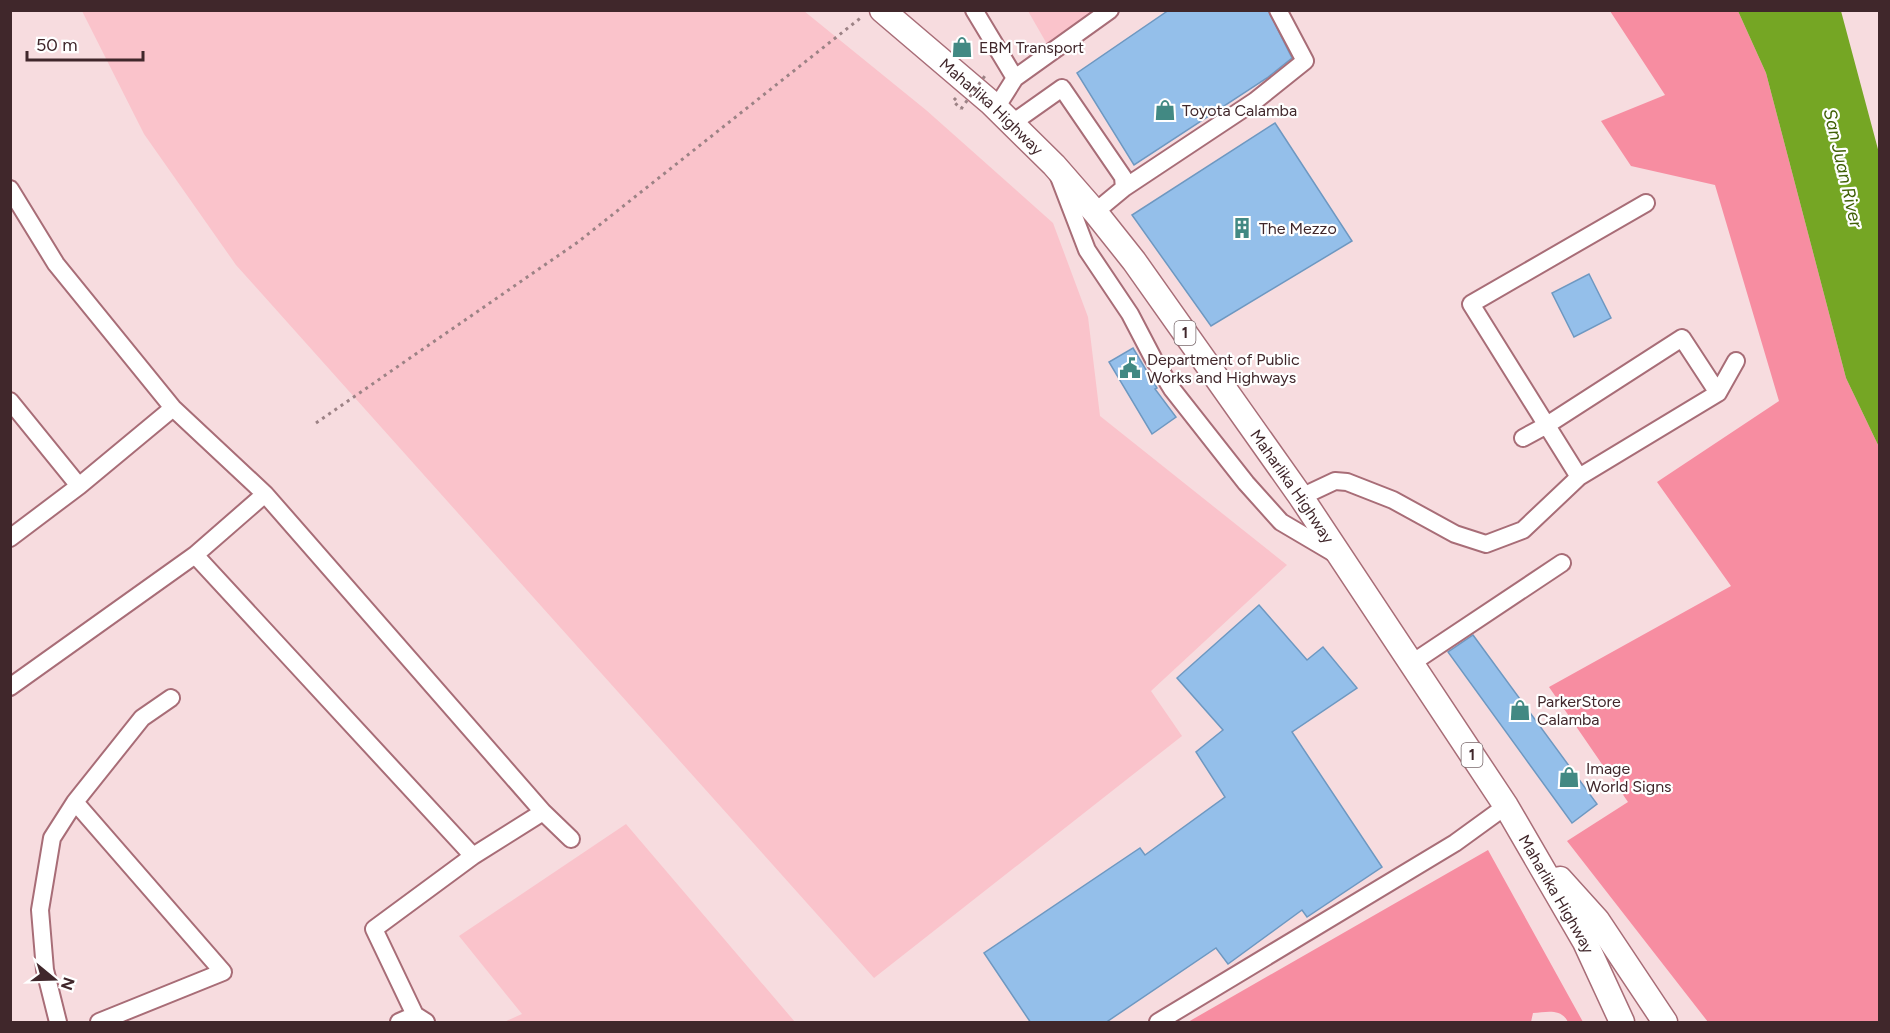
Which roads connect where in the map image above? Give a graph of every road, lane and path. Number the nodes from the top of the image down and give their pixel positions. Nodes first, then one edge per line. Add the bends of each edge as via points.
1 (870, 10) edge
2 (882, 10) edge
3 (974, 10) edge
4 (1110, 10) edge
5 (1278, 10) edge
6 (987, 73) dead end
7 (1015, 78) junction
8 (953, 101) dead end
9 (1004, 116) junction
10 (1054, 165) junction
11 (1124, 188) junction
12 (10, 189) edge
13 (1646, 203) dead end
14 (1095, 212) junction
15 (1736, 361) dead end
16 (1718, 393) junction
17 (10, 400) edge
18 (173, 408) junction
19 (316, 423) dead end
20 (1547, 425) junction
21 (1523, 438) dead end
22 (1579, 477) junction
23 (79, 486) junction
24 (265, 494) junction
25 (1301, 497) junction
26 (10, 538) edge
27 (195, 555) junction
28 (1339, 555) junction
29 (1562, 562) dead end
30 (1412, 663) junction
31 (10, 687) edge
32 (171, 698) dead end
33 (75, 802) junction
34 (1506, 806) junction
35 (543, 812) junction
36 (571, 839) dead end
37 (1531, 847) junction
38 (473, 856) junction
39 (420, 1019) edge
40 (58, 1023) edge
41 (99, 1023) edge
42 (399, 1023) edge
43 (1158, 1023) edge
44 (1622, 1023) edge
45 (1665, 1023) edge

1 - 19 path via 578,242
2 - 9 highway, Maharlika Highway / 1
3 - 7 street
4 - 7 street
5 - 11 street via 1305,61 1255,101
6 - 8 path, bridge via 961,109
7 - 9 street
9 - 10 highway, Maharlika Highway / 1
9 - 11 street via 1062,88 1123,177
10 - 14 highway, Maharlika Highway / 1
10 - 28 street via 1087,250 1130,314 1172,389 1281,522
11 - 14 street
12 - 18 street via 56,264
13 - 20 street via 1471,304
14 - 25 highway, Maharlika Highway / 1 via 1141,270
15 - 16 street
16 - 20 street via 1682,338
16 - 22 street
17 - 23 street
18 - 23 street
18 - 24 street
20 - 21 street
20 - 22 street
22 - 25 street via 1523,530 1486,544 1455,534 1393,500 1347,482 1335,481
23 - 26 street
24 - 27 street
24 - 35 street
25 - 28 highway, Maharlika Highway / 1
27 - 31 street
27 - 38 street
28 - 30 highway, Maharlika Highway / 1
29 - 30 street
30 - 34 highway, Maharlika Highway / 1
32 - 33 street via 142,718
33 - 40 street via 52,838 40,910 45,970
33 - 41 street via 223,972
34 - 37 highway, Maharlika Highway / 1
34 - 43 street via 1455,843
35 - 36 street
35 - 38 street
37 - 44 highway, Maharlika Highway / 1 via 1585,942
37 - 45 highway via 1597,920
38 - 39 street via 374,929
39 - 42 street

